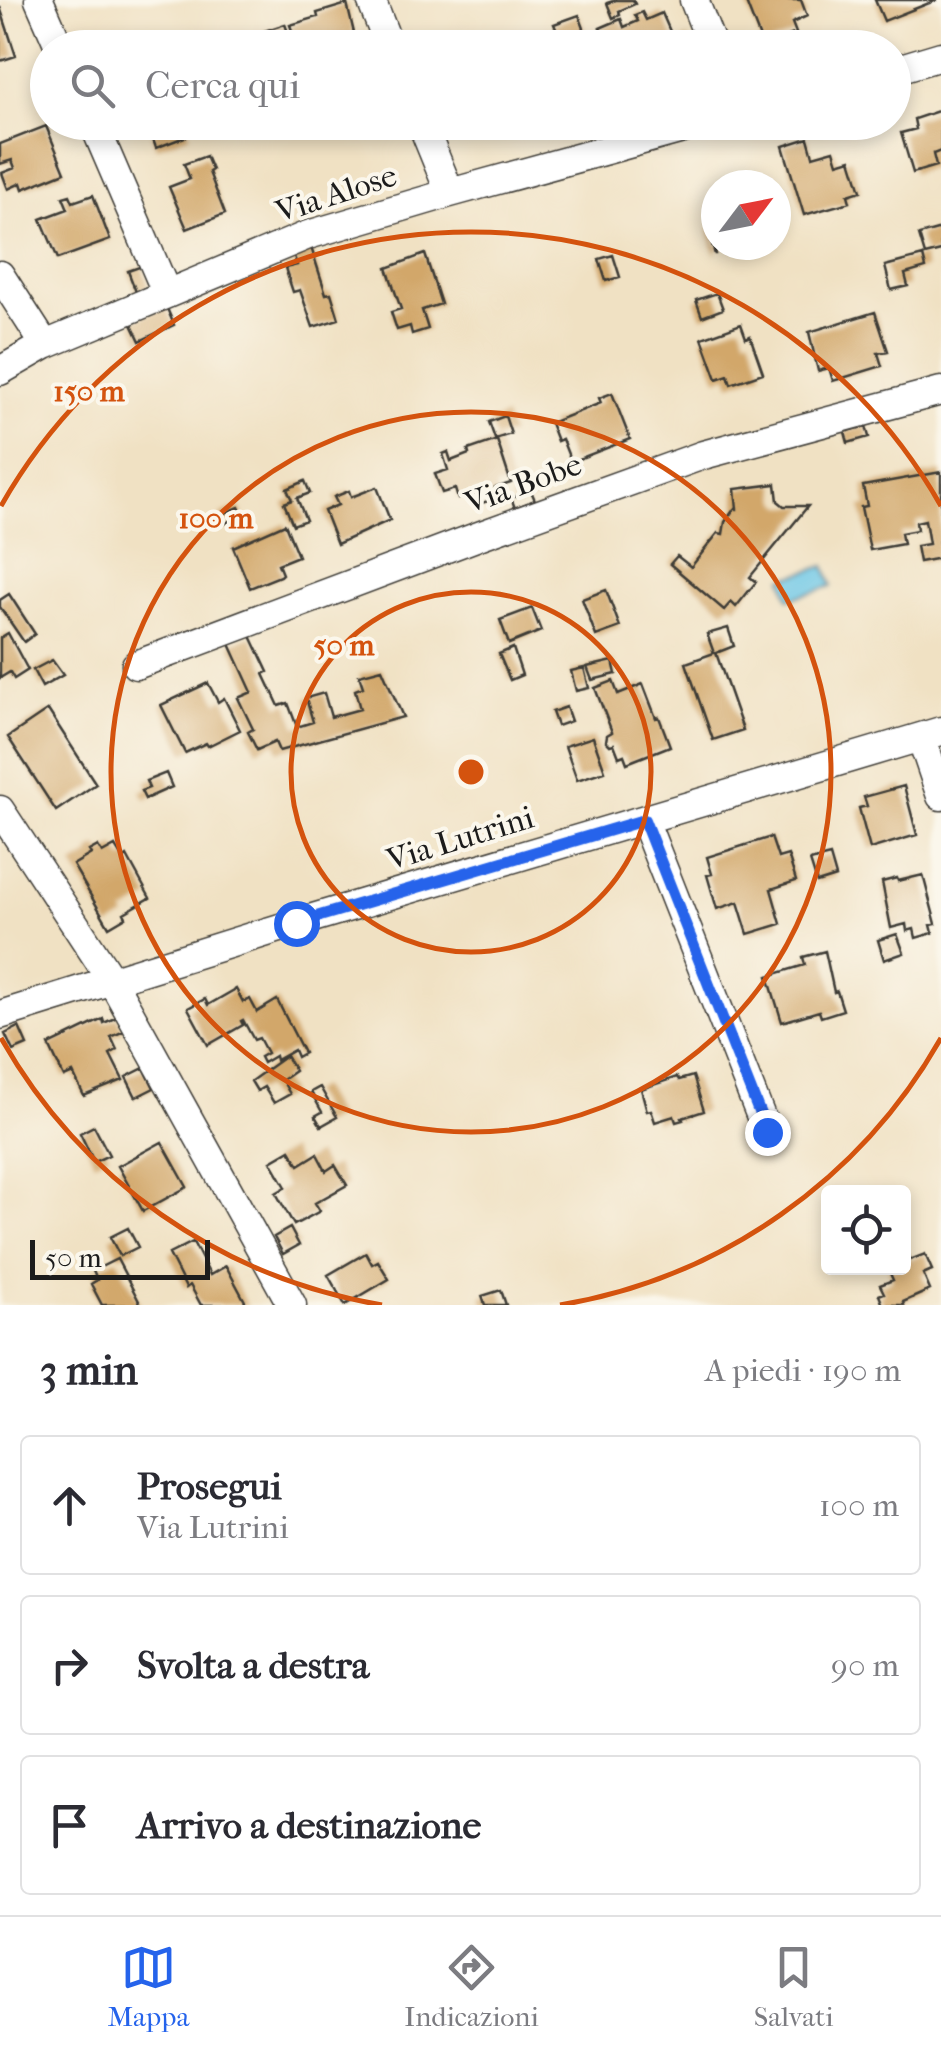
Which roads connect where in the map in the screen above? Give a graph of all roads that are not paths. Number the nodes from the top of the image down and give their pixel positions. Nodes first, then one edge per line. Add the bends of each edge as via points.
1 (39, 0) edge
2 (371, 0) edge
3 (694, 0) edge
4 (52, 30) edge
5 (383, 30) edge
6 (706, 30) edge
7 (941, 56) edge
8 (911, 65) edge
9 (100, 140) edge
10 (428, 140) edge
11 (642, 140) edge
12 (450, 192) junction
13 (0, 275) edge
14 (167, 294) junction
15 (45, 345) junction
16 (0, 370) edge
17 (941, 391) edge
18 (136, 665) dead end
19 (931, 734) edge
20 (941, 796) edge
21 (0, 810) edge
22 (644, 820) junction
23 (112, 979) junction
24 (0, 1014) edge
25 (767, 1132) dead end
26 (292, 1305) edge

1 - 4 street
2 - 5 street
3 - 6 street
7 - 8 street
9 - 14 street
10 - 12 street
11 - 12 street, Via Alose
12 - 14 street, Via Alose via 308,236
13 - 15 street
14 - 15 street, Via Alose
15 - 16 street, Via Alose
17 - 18 street, Via Bobe via 703,455
19 - 20 street
19 - 22 street, Via Lutrini
21 - 23 street
22 - 23 street, Via Lutrini
22 - 25 street
23 - 24 street, Via Lutrini
23 - 26 street

